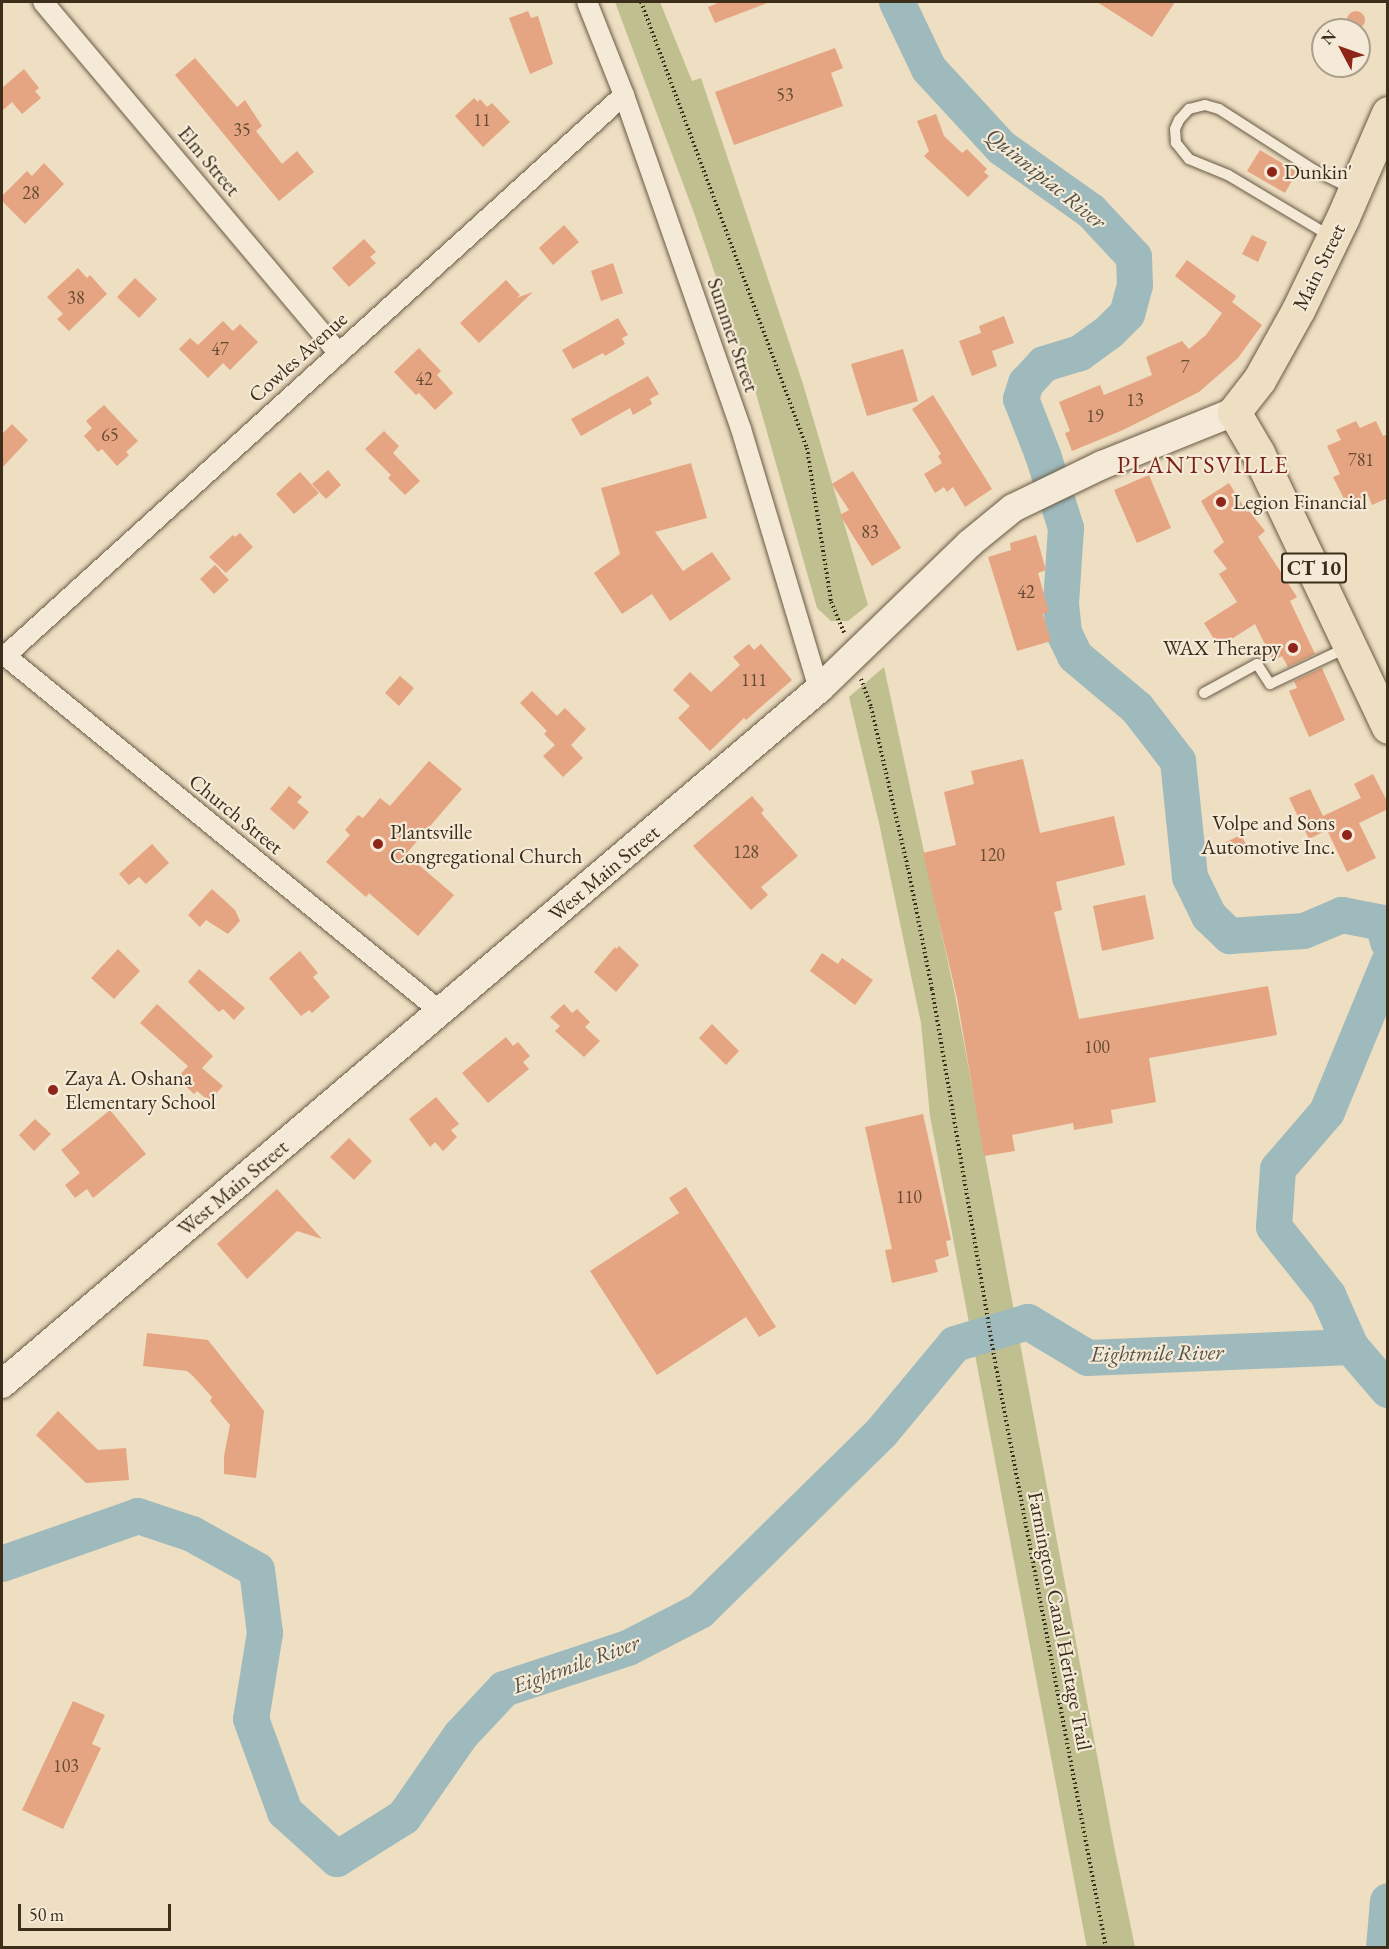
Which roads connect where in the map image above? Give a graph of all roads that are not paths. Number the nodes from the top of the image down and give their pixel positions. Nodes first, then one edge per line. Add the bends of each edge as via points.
1 (43, 2) edge
2 (587, 2) edge
3 (624, 95) junction
4 (1388, 113) edge
5 (1354, 190) junction
6 (1333, 238) junction
7 (338, 352) junction
8 (1234, 412) junction
9 (1348, 646) junction
10 (3, 655) edge
11 (819, 689) junction
12 (1204, 693) dead end
13 (1388, 727) edge
14 (441, 1012) junction
15 (2, 1384) edge

1 - 7 street, Elm Street
2 - 3 street, Summer Street
3 - 7 street, Cowles Avenue
3 - 11 street, Summer Street via 741,429
4 - 5 highway, Main Street
5 - 6 highway, Main Street
5 - 6 lane via 1314,170 1219,109 1205,105 1189,109 1175,129 1176,143 1189,159 1228,175
6 - 8 highway, Main Street via 1259,380
7 - 10 street, Cowles Avenue
8 - 9 highway, CT 10 via 1258,453
8 - 11 main road, West Main Street via 1066,481 1013,508 969,544
9 - 12 lane via 1270,684 1257,664
9 - 13 highway, CT 10
10 - 14 street, Church Street
11 - 14 main road, West Main Street
14 - 15 main road, West Main Street

